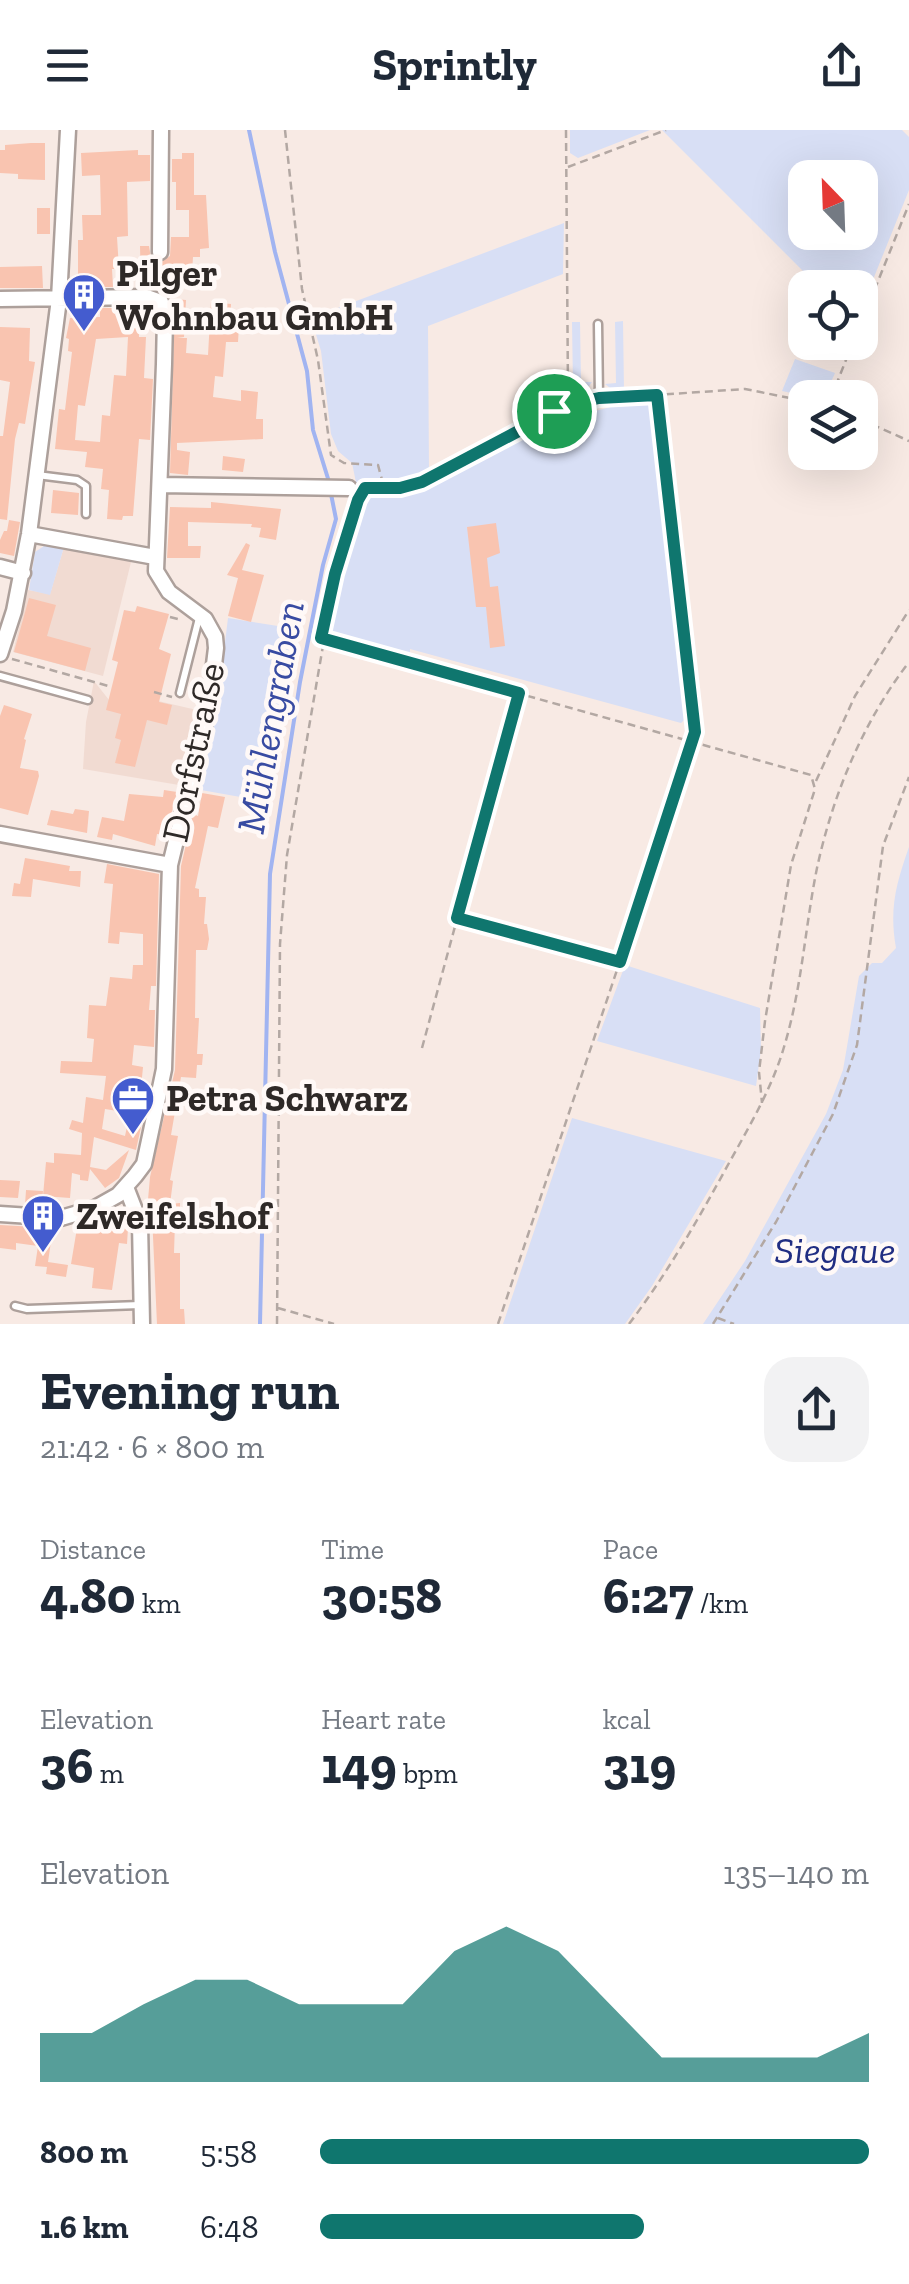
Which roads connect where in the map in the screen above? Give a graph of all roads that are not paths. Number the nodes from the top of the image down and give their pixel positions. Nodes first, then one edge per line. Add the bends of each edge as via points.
1 (68, 130) edge
2 (160, 130) edge
3 (160, 252) road end
4 (0, 299) edge
5 (59, 299) junction
6 (598, 324) dead end
7 (629, 397) road end
8 (599, 398) junction
9 (36, 474) junction
10 (160, 486) junction
11 (348, 488) joint
12 (86, 514) dead end
13 (29, 534) junction
14 (155, 557) junction
15 (0, 567) edge
16 (22, 572) junction
17 (200, 613) junction
18 (0, 655) edge
19 (0, 676) edge
20 (180, 693) dead end
21 (88, 700) dead end
22 (0, 834) edge
23 (170, 865) junction
24 (126, 1187) junction
25 (0, 1214) edge
26 (141, 1305) junction
27 (15, 1306) dead end
28 (142, 1324) edge

1 - 5 street
2 - 3 street
4 - 5 street
5 - 9 street
5 - 10 street via 161,302
6 - 8 lane
7 - 8 lane
8 - 11 lane via 568,405 422,482
9 - 12 lane via 86,486
9 - 13 street
10 - 11 street
10 - 14 street
13 - 14 street
13 - 16 street
14 - 17 street, Dorfstraße via 169,592
15 - 16 street
16 - 18 street
17 - 20 lane
17 - 23 street, Dorfstraße via 215,638 215,662
19 - 21 lane
22 - 23 street
23 - 24 street, Dorfstraße via 164,1069 144,1164
24 - 25 street via 76,1214
24 - 26 street via 140,1223
26 - 27 lane
26 - 28 street

